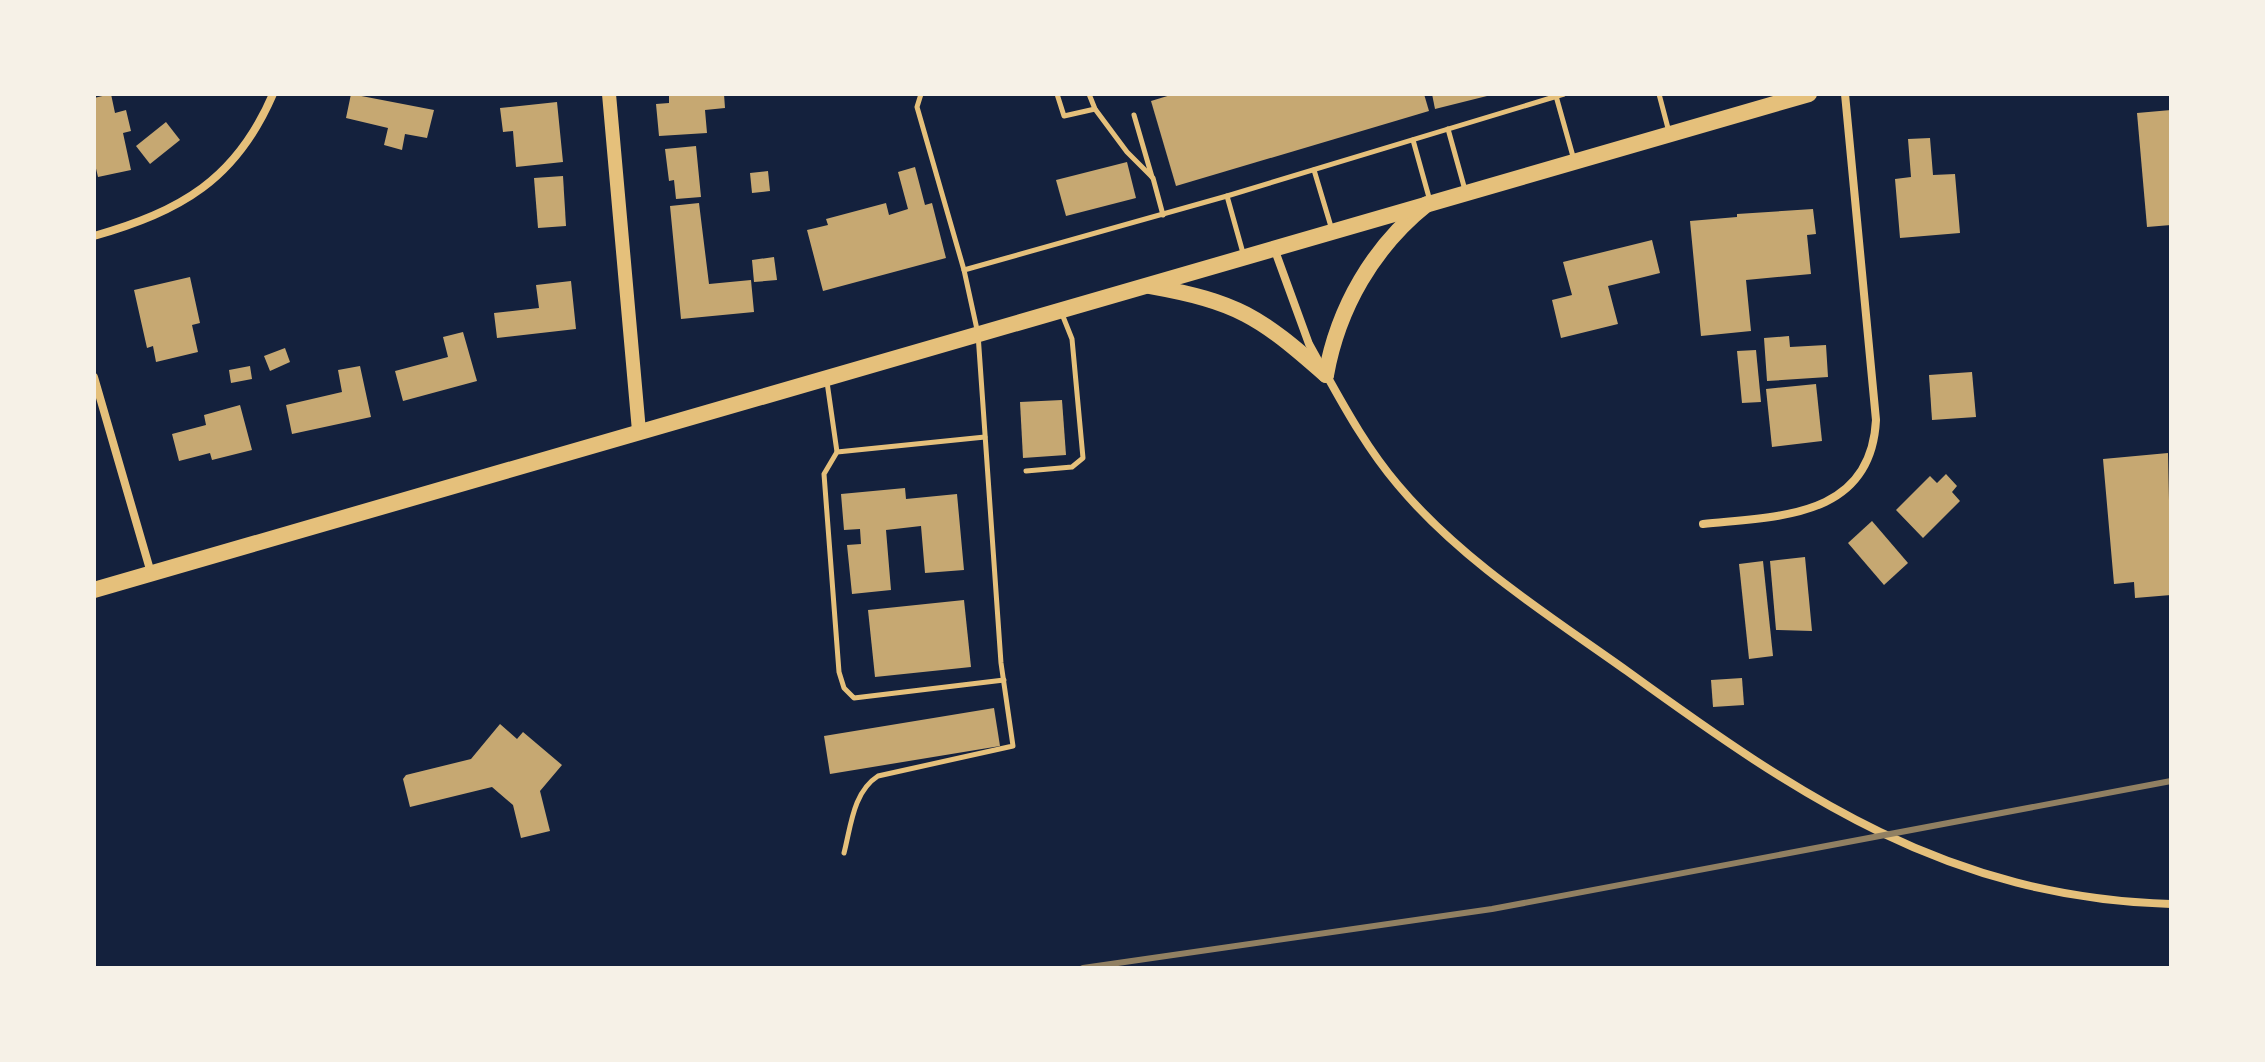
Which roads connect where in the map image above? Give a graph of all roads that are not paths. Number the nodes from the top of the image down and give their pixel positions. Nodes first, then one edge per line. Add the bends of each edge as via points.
1 (273, 94) edge
2 (609, 94) edge
3 (921, 94) edge
4 (1057, 94) edge
5 (1089, 94) edge
6 (1564, 94) edge
7 (1659, 94) edge
8 (1809, 94) edge
9 (1845, 94) edge
10 (1556, 95) edge
11 (1095, 109) junction
12 (1134, 115) dead end
13 (1448, 129) junction
14 (1669, 134) junction
15 (1413, 140) junction
16 (1574, 161) junction
17 (1314, 170) junction
18 (1153, 178) junction
19 (1465, 192) junction
20 (1227, 196) junction
21 (1430, 202) junction
22 (1163, 215) junction
23 (1332, 230) junction
24 (94, 236) edge
25 (1274, 247) junction
26 (1244, 256) junction
27 (964, 270) junction
28 (1144, 285) junction
29 (1060, 310) junction
30 (978, 334) junction
31 (1326, 375) junction
32 (94, 377) edge
33 (826, 377) junction
34 (639, 431) junction
35 (985, 437) junction
36 (837, 452) junction
37 (1026, 471) dead end
38 (1703, 524) dead end
39 (151, 573) junction
40 (94, 590) edge
41 (1004, 680) junction
42 (844, 853) dead end
43 (2171, 904) edge

1 - 24 street via 252,138 213,181 171,209
2 - 34 street
3 - 27 lane via 917,107
4 - 11 lane via 1064,116
5 - 11 lane
6 - 10 lane
7 - 14 lane
8 - 14 main road
9 - 38 street via 1876,420 1873,450 1855,480 1812,510
10 - 13 lane
10 - 16 lane
11 - 18 lane
12 - 18 lane
13 - 15 lane
13 - 19 lane
14 - 16 main road
15 - 17 lane
15 - 21 lane
16 - 19 main road
17 - 20 lane
17 - 23 lane
18 - 22 lane
19 - 21 main road
20 - 22 lane
20 - 26 lane
21 - 23 main road
21 - 31 main road via 1364,272 1331,349
22 - 27 lane
23 - 25 main road
25 - 26 main road
25 - 31 street via 1309,344
26 - 28 main road
27 - 30 lane
28 - 29 main road
28 - 31 main road via 1216,299 1243,310
29 - 30 main road
29 - 37 lane via 1072,339 1083,458 1072,467
30 - 33 main road
30 - 35 lane
31 - 43 street via 1397,484 1442,532 1505,584 1743,754 1852,821 1952,865 2081,896
32 - 39 street
33 - 34 main road
33 - 36 lane
34 - 39 main road
35 - 36 lane
35 - 41 lane
36 - 41 lane via 824,474 844,688 860,698
39 - 40 main road
41 - 42 lane via 1013,746 878,776 857,800

